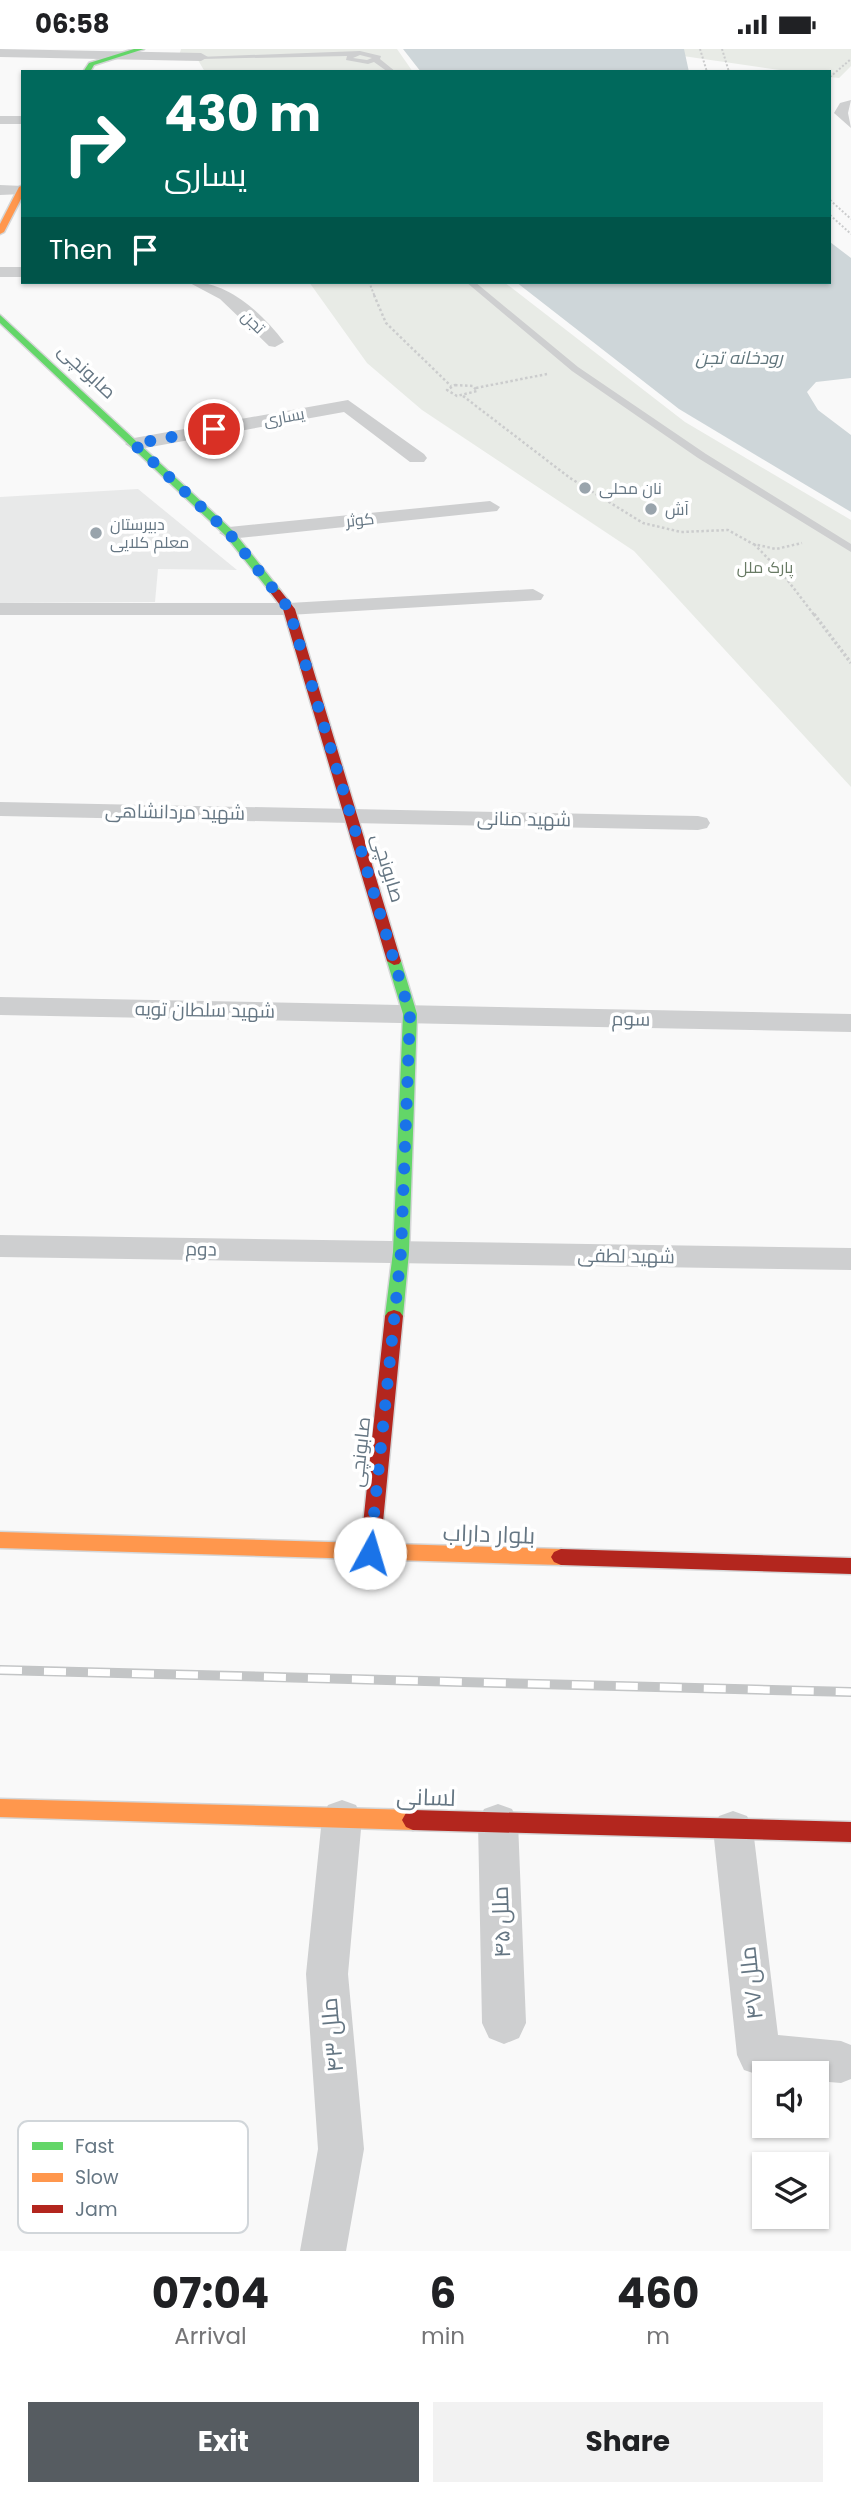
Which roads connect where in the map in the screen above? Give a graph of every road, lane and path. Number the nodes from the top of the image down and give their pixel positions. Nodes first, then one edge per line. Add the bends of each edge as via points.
1 (700, 49) edge
2 (722, 49) edge
3 (367, 51) edge
4 (133, 52) edge
5 (0, 53) edge
6 (201, 57) joint
7 (352, 57) junction
8 (851, 59) edge
9 (376, 60) junction
10 (87, 70) edge
11 (390, 70) edge
12 (706, 70) edge
13 (728, 70) edge
14 (831, 75) edge
15 (851, 104) edge
16 (0, 120) edge
17 (21, 120) edge
18 (851, 124) edge
19 (21, 189) edge
20 (0, 190) edge
21 (21, 191) edge
22 (831, 201) edge
23 (831, 216) edge
24 (851, 219) edge
25 (0, 232) edge
26 (851, 234) edge
27 (0, 272) edge
28 (21, 272) edge
29 (201, 284) edge
30 (370, 284) edge
31 (472, 284) edge
32 (0, 318) edge
33 (275, 342) dead end
34 (575, 369) junction
35 (451, 386) junction
36 (476, 388) junction
37 (463, 397) junction
38 (134, 444) junction
39 (417, 458) dead end
40 (490, 507) dead end
41 (229, 533) junction
42 (833, 536) junction
43 (753, 544) junction
44 (851, 549) edge
45 (533, 595) dead end
46 (0, 609) edge
47 (289, 609) junction
48 (851, 663) edge
49 (0, 809) edge
50 (351, 816) junction
51 (698, 823) dead end
52 (0, 1006) edge
53 (410, 1014) junction
54 (851, 1023) edge
55 (0, 1245) edge
56 (401, 1252) junction
57 (851, 1259) edge
58 (0, 1540) edge
59 (370, 1553) junction
60 (851, 1566) edge
61 (0, 1808) edge
62 (342, 1818) junction
63 (498, 1822) junction
64 (733, 1829) junction
65 (851, 1832) edge
66 (504, 2022) dead end
67 (841, 2063) dead end
68 (323, 2251) edge

1 - 12 path
2 - 13 path
3 - 7 lane
3 - 9 lane via 378,56
4 - 5 street
4 - 6 street
4 - 10 street via 91,64
6 - 7 lane
7 - 9 lane
8 - 14 path
9 - 11 lane
15 - 18 street via 841,113
16 - 17 street
19 - 20 street
21 - 25 street
22 - 24 path
23 - 26 path
27 - 28 street
29 - 33 street, تجن via 226,295
30 - 35 path via 386,323
31 - 34 lane
32 - 38 street, صابونچی
34 - 36 path
34 - 42 lane via 702,456
35 - 36 path
35 - 37 path via 450,394
36 - 37 path via 476,393
37 - 43 path via 570,478 643,523 681,532 728,530
38 - 39 street, یساری via 348,406
38 - 41 street, صابونچی
40 - 41 street, کوثر
41 - 47 street, صابونچی
42 - 43 path via 776,549
42 - 44 lane
43 - 48 path via 782,573
45 - 47 street
46 - 47 street
47 - 50 street, صابونچی
49 - 50 street, شهید مردانشاهی
50 - 51 street, شهید منانی
50 - 53 street, صابونچی
52 - 53 street, شهید سلطان تویه
53 - 54 street, سوم
53 - 56 street, صابونچی
55 - 56 street, دوم
56 - 57 street, شهید لطفی
56 - 59 street, صابونچی
58 - 59 street, بلوار داراب
59 - 60 street, بلوار داراب
61 - 62 street, لسانی
62 - 63 street, لسانی
62 - 68 street, ملل ۴۳ via 327,1974 341,2149
63 - 64 street, لسانی
63 - 66 street, ملل ۴۵
64 - 65 street, لسانی
64 - 67 street, ملل ۴۷ via 759,2055

